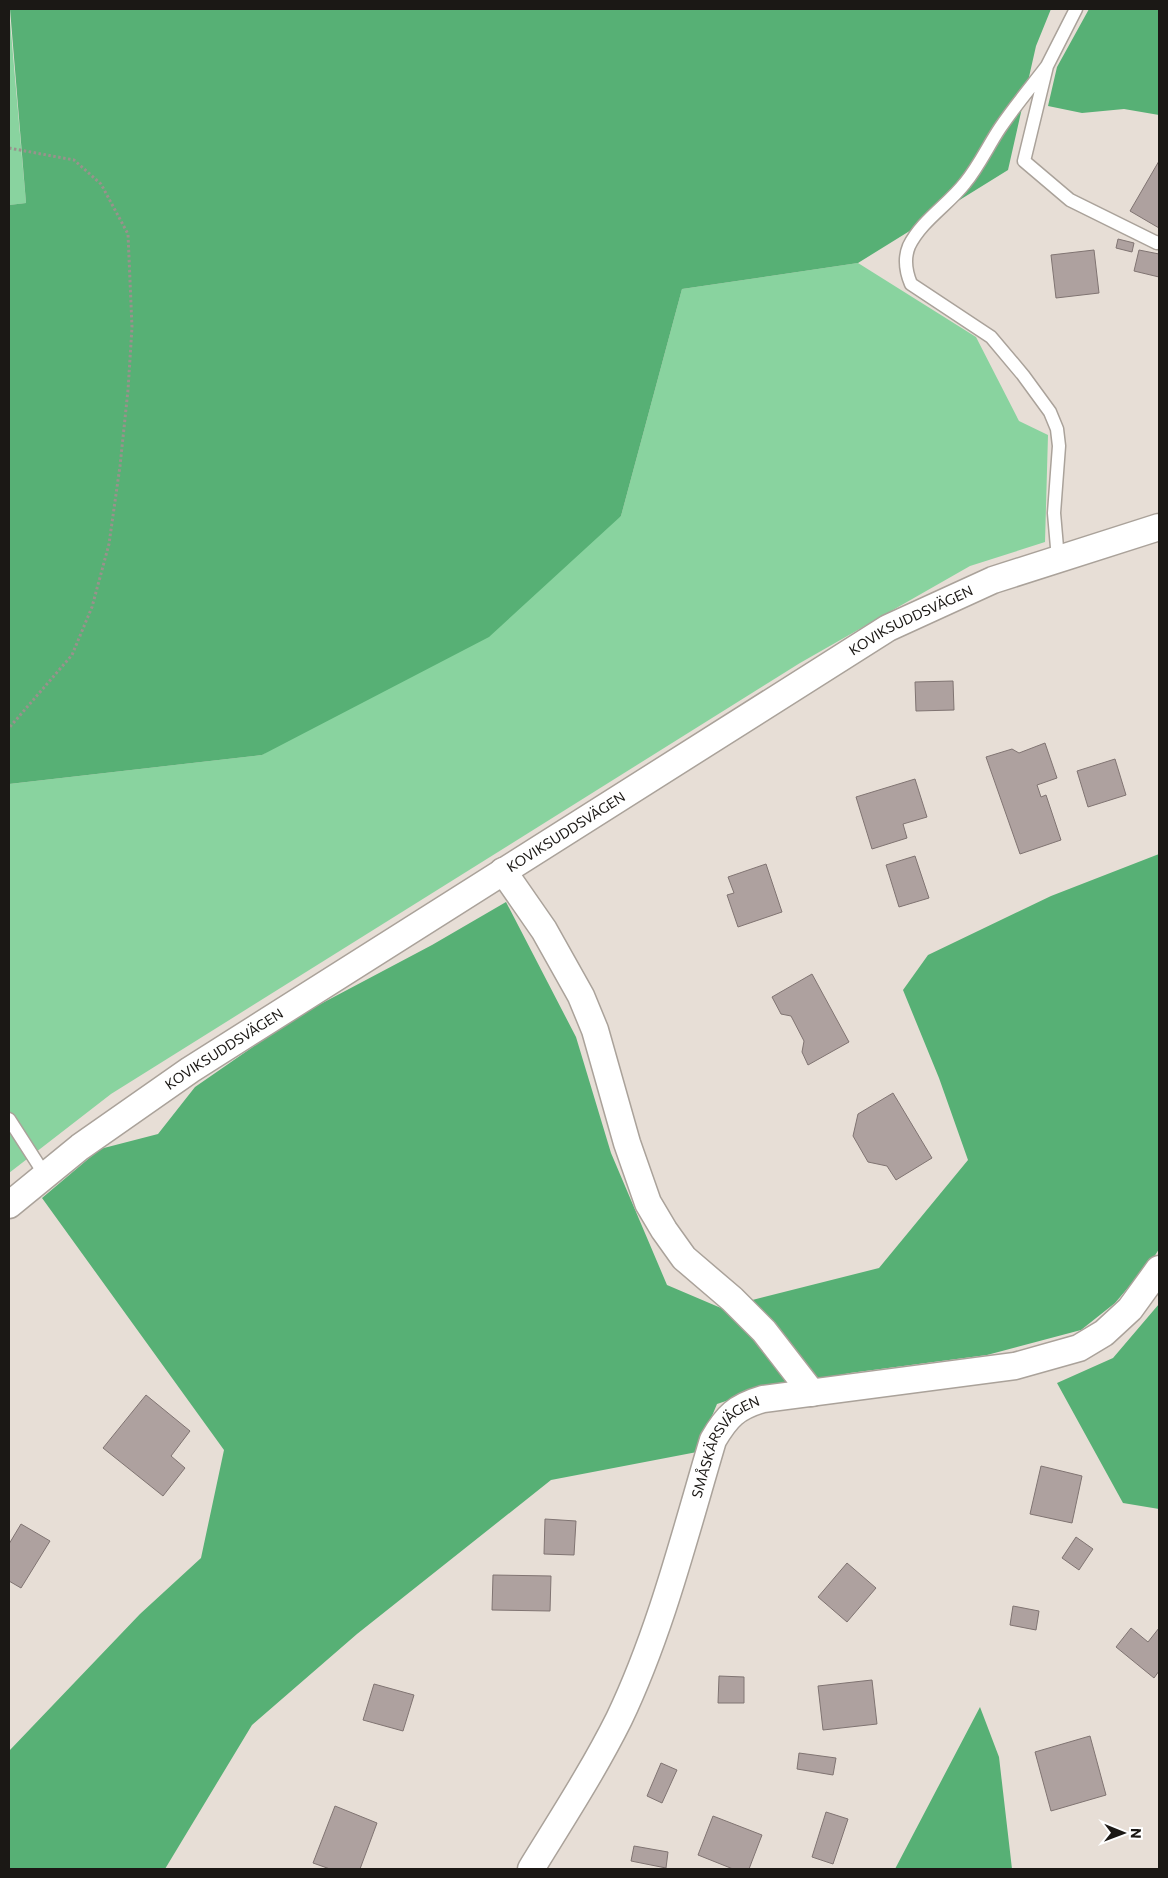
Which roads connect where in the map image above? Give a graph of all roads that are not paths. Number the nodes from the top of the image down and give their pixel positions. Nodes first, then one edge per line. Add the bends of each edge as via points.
1 (1076, 9) edge
2 (1047, 66) junction
3 (1159, 242) edge
4 (1159, 527) edge
5 (1058, 559) junction
6 (503, 871) junction
7 (9, 1119) edge
8 (45, 1175) junction
9 (9, 1204) edge
10 (1159, 1269) edge
11 (812, 1393) junction
12 (530, 1869) edge

1 - 2 lane
2 - 3 lane via 1024,161 1070,200
2 - 5 lane via 1000,128 967,181 919,232 909,247 906,260 911,284 991,338 1050,412 1059,446 1054,513
4 - 5 street, KOVIKSUDDSVÄGEN
5 - 6 street, KOVIKSUDDSVÄGEN via 993,580 888,628
6 - 8 street, KOVIKSUDDSVÄGEN via 190,1070
6 - 11 street via 544,930 581,996 595,1030 627,1143 648,1203 684,1258 764,1331
7 - 8 lane
8 - 9 street, KOVIKSUDDSVÄGEN
10 - 11 street, SMÅSKÄRSVÄGEN via 1130,1309 1104,1333 1079,1348 1015,1366
11 - 12 street, SMÅSKÄRSVÄGEN via 763,1399 742,1407 726,1418 712,1440 660,1618 619,1718 586,1780

